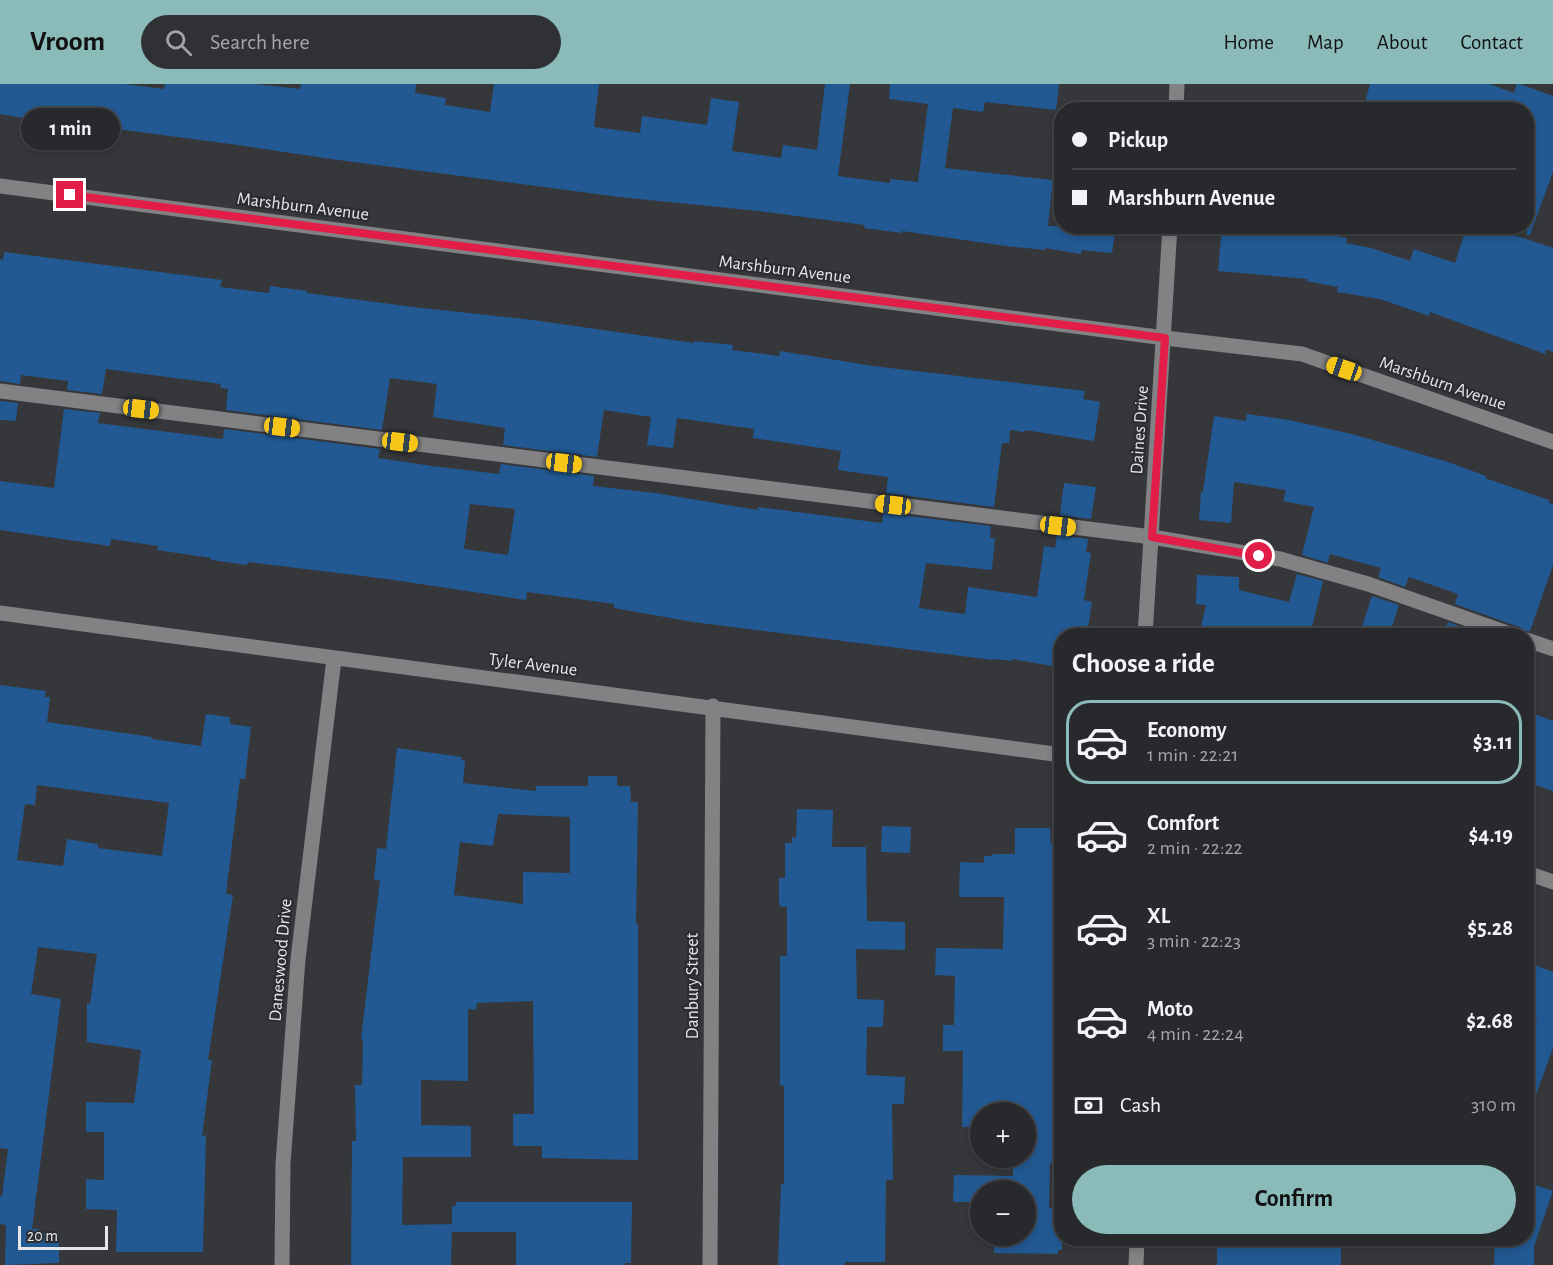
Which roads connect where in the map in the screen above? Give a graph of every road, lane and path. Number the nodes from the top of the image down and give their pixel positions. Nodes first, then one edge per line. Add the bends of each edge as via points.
1 (1177, 84) edge
2 (1176, 102) edge
3 (0, 186) edge
4 (1170, 234) edge
5 (1165, 338) junction
6 (0, 391) edge
7 (1553, 442) edge
8 (1152, 537) junction
9 (0, 613) edge
10 (1146, 628) edge
11 (1493, 628) edge
12 (1534, 642) edge
13 (1553, 649) edge
14 (333, 659) junction
15 (712, 706) junction
16 (1054, 754) edge
17 (1534, 875) edge
18 (1553, 882) edge
19 (1137, 1246) edge
20 (282, 1265) edge
21 (710, 1265) edge
22 (1136, 1265) edge

1 - 2 street
3 - 5 street, Marshburn Avenue
4 - 5 street, Daines Drive
5 - 7 street, Marshburn Avenue via 1302,354
5 - 8 street, Daines Drive
6 - 8 street
8 - 10 street, Daines Drive
8 - 11 street via 1280,559 1368,584
9 - 14 street, Tyler Avenue
12 - 13 street
14 - 15 street, Tyler Avenue
14 - 20 street, Daneswood Drive via 298,959 283,1164
15 - 16 street, Tyler Avenue
15 - 21 street, Danbury Street
17 - 18 street
19 - 22 street

